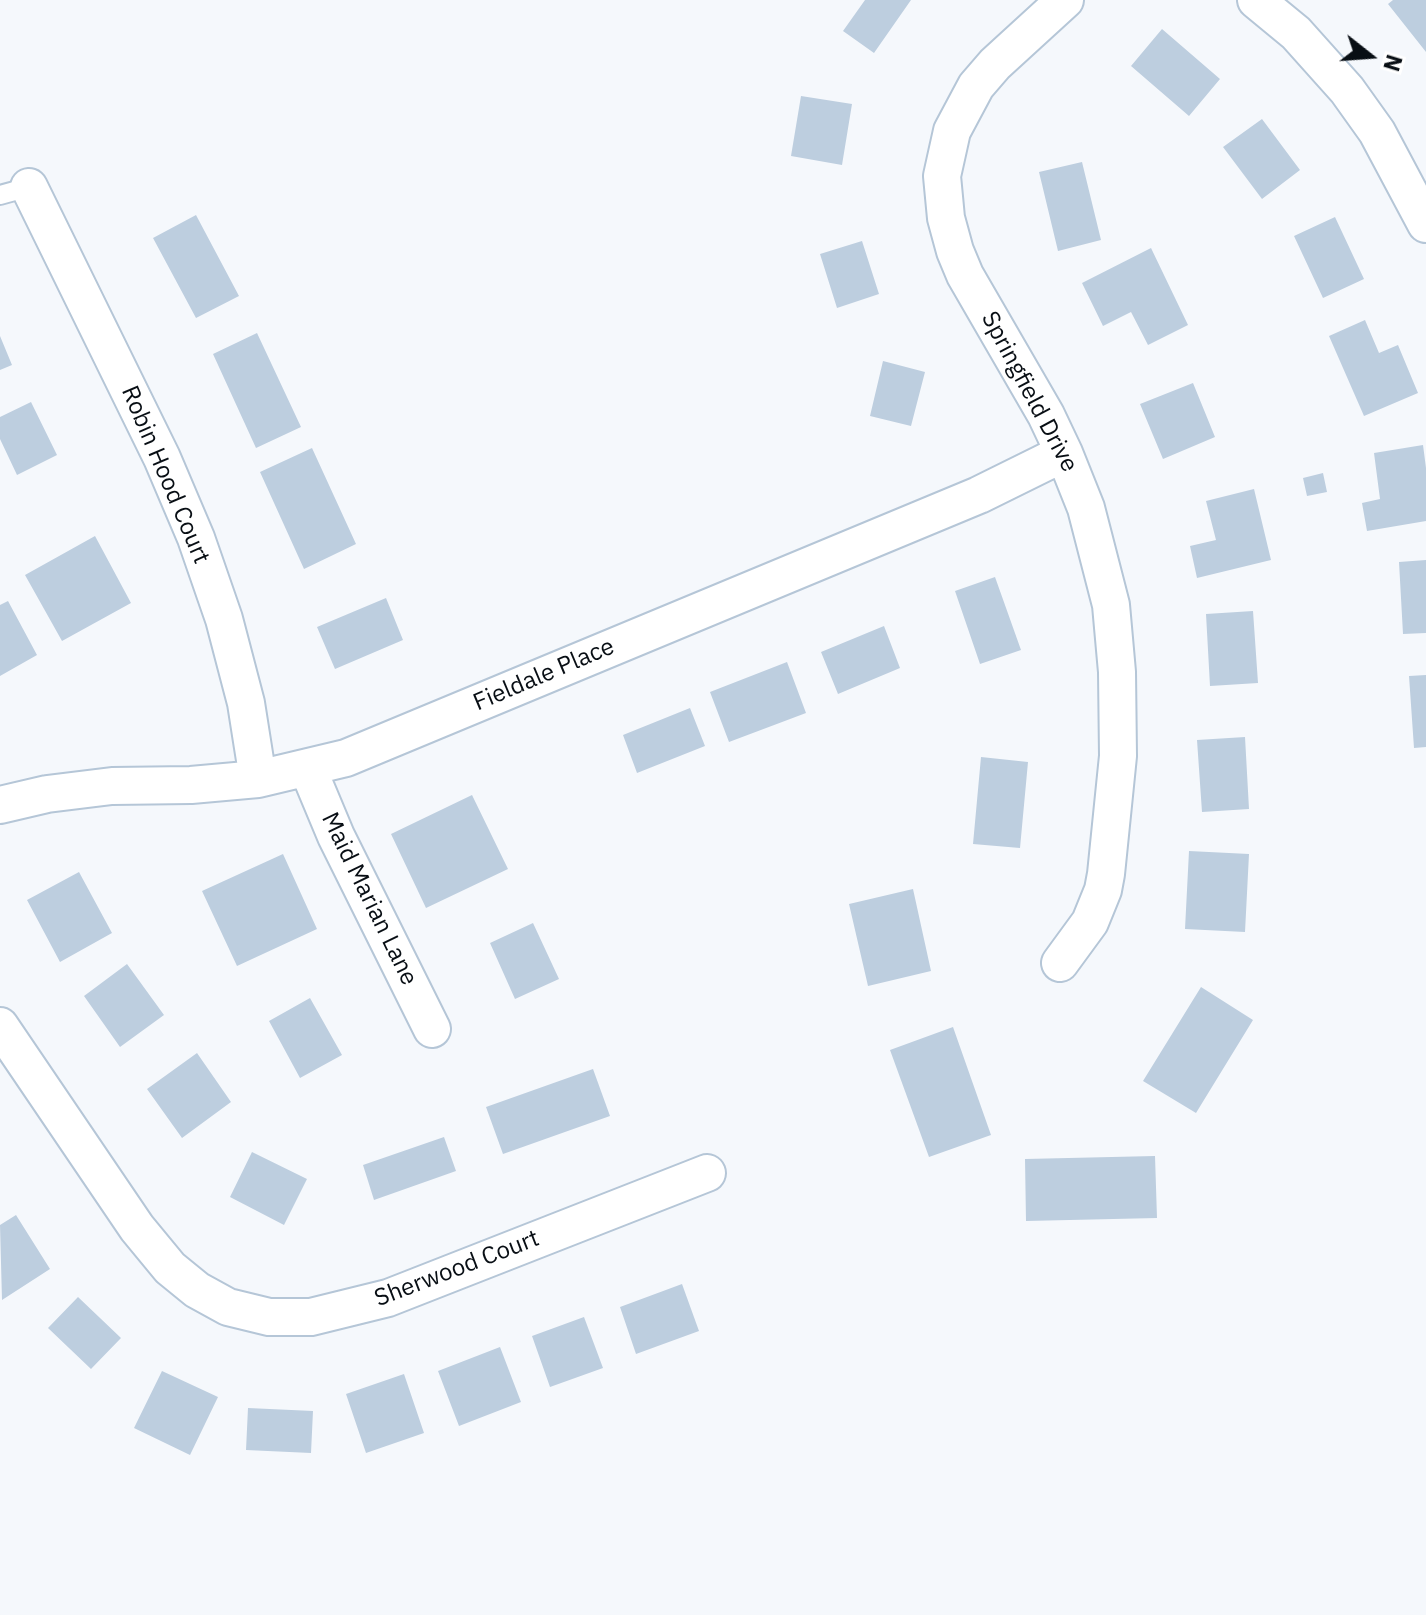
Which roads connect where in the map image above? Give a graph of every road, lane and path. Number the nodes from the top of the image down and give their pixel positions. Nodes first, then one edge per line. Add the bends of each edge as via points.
1 (1065, 0) edge
2 (1256, 0) edge
3 (15, 191) edge
4 (1426, 224) edge
5 (1064, 453) junction
6 (308, 769) junction
7 (258, 779) junction
8 (0, 805) edge
9 (1060, 963) dead end
10 (0, 1026) edge
11 (432, 1029) dead end
12 (707, 1173) dead end

1 - 5 street, Springfield Drive via 976,86 952,131 942,176 946,218 965,275
2 - 4 street via 1296,33 1347,90 1390,154
3 - 7 street, Robin Hood Court via 162,458 196,538 246,703
5 - 6 street, Fieldale Place via 979,495 411,732
5 - 9 street, Springfield Drive via 1086,508 1108,591 1118,723 1103,890 1090,922
6 - 7 street, Fieldale Place
6 - 11 street, Maid Marian Lane
7 - 8 street, Fieldale Place via 112,786
10 - 12 street, Sherwood Court via 170,1268 228,1307 269,1317 311,1317 388,1298

